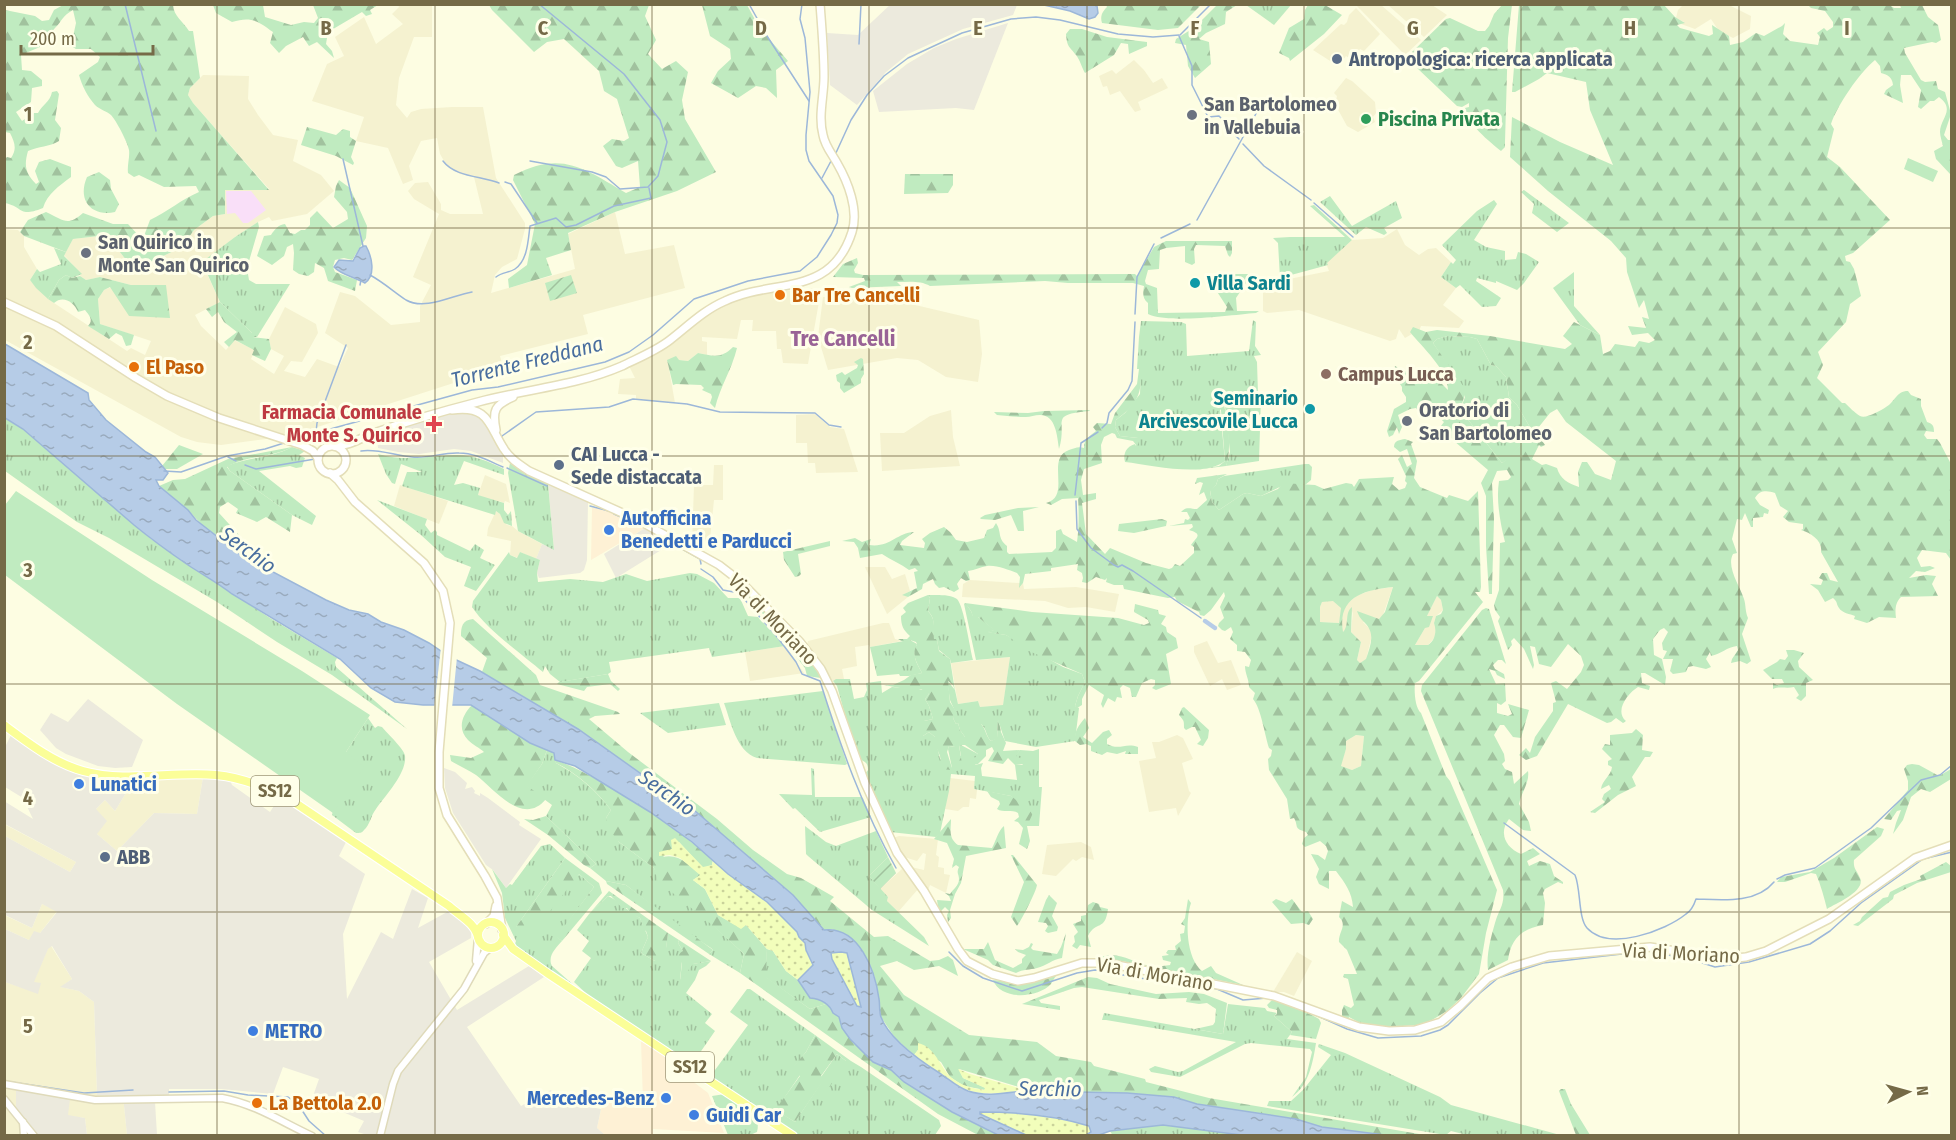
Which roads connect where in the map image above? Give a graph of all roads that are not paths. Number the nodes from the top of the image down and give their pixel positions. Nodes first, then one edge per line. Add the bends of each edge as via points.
1 (820, 4) edge
2 (4, 302) edge
3 (531, 390) junction
4 (485, 400) junction
5 (452, 410) junction
6 (491, 419) junction
7 (358, 440) junction
8 (302, 446) junction
9 (335, 446) junction
10 (326, 447) junction
11 (318, 458) junction
12 (345, 458) junction
13 (342, 468) junction
14 (330, 473) junction
15 (345, 489) junction
16 (4, 725) edge
17 (1952, 845) edge
18 (495, 894) junction
19 (453, 909) junction
20 (485, 924) junction
21 (503, 933) junction
22 (478, 937) junction
23 (493, 947) junction
24 (518, 953) junction
25 (472, 972) junction
26 (4, 1084) edge
27 (4, 1099) edge
28 (23, 1121) junction
29 (24, 1136) edge
30 (34, 1136) edge
31 (312, 1136) edge
32 (380, 1136) edge
33 (793, 1136) edge

1 - 3 main road via 824,76 821,124 825,142 850,192 854,223 837,261 803,283 728,299 663,345 621,366 579,381
2 - 8 main road via 56,326 167,396
3 - 4 main road
3 - 6 main road via 501,402
4 - 5 main road
4 - 6 main road via 484,412
5 - 6 main road via 467,408
5 - 7 main road
6 - 17 main road, Via di Moriano via 516,463 638,520 719,565 800,642 832,691 858,767 897,853 967,961 1004,979 1024,980 1082,963 1107,963 1274,996 1359,1028 1415,1030 1441,1022 1493,975 1549,956 1650,947 1727,959 1766,951 1829,919 1915,858
7 - 9 main road
7 - 12 main road
8 - 10 main road
8 - 11 main road
9 - 10 main road
9 - 12 main road
10 - 11 main road
11 - 14 main road via 321,468
12 - 13 main road
13 - 14 main road
13 - 15 main road
14 - 15 main road
15 - 18 main road via 423,562 443,591 450,633 439,788 447,815
16 - 19 main road, SS12 via 70,767 100,775 216,775 260,785 294,802
18 - 20 main road via 496,913
18 - 21 main road
19 - 20 main road, SS12 via 473,922
19 - 22 main road, SS12 via 471,924
20 - 21 main road, SS12 via 495,924
20 - 22 main road
21 - 23 main road via 501,942
21 - 24 main road, SS12
22 - 23 main road, SS12 via 483,945
22 - 25 street
23 - 24 main road, SS12
23 - 25 street via 484,953
24 - 33 main road, SS12
25 - 32 street via 464,989 398,1071
26 - 31 street via 95,1100 222,1098 264,1111
27 - 28 street
28 - 29 street
28 - 30 street

